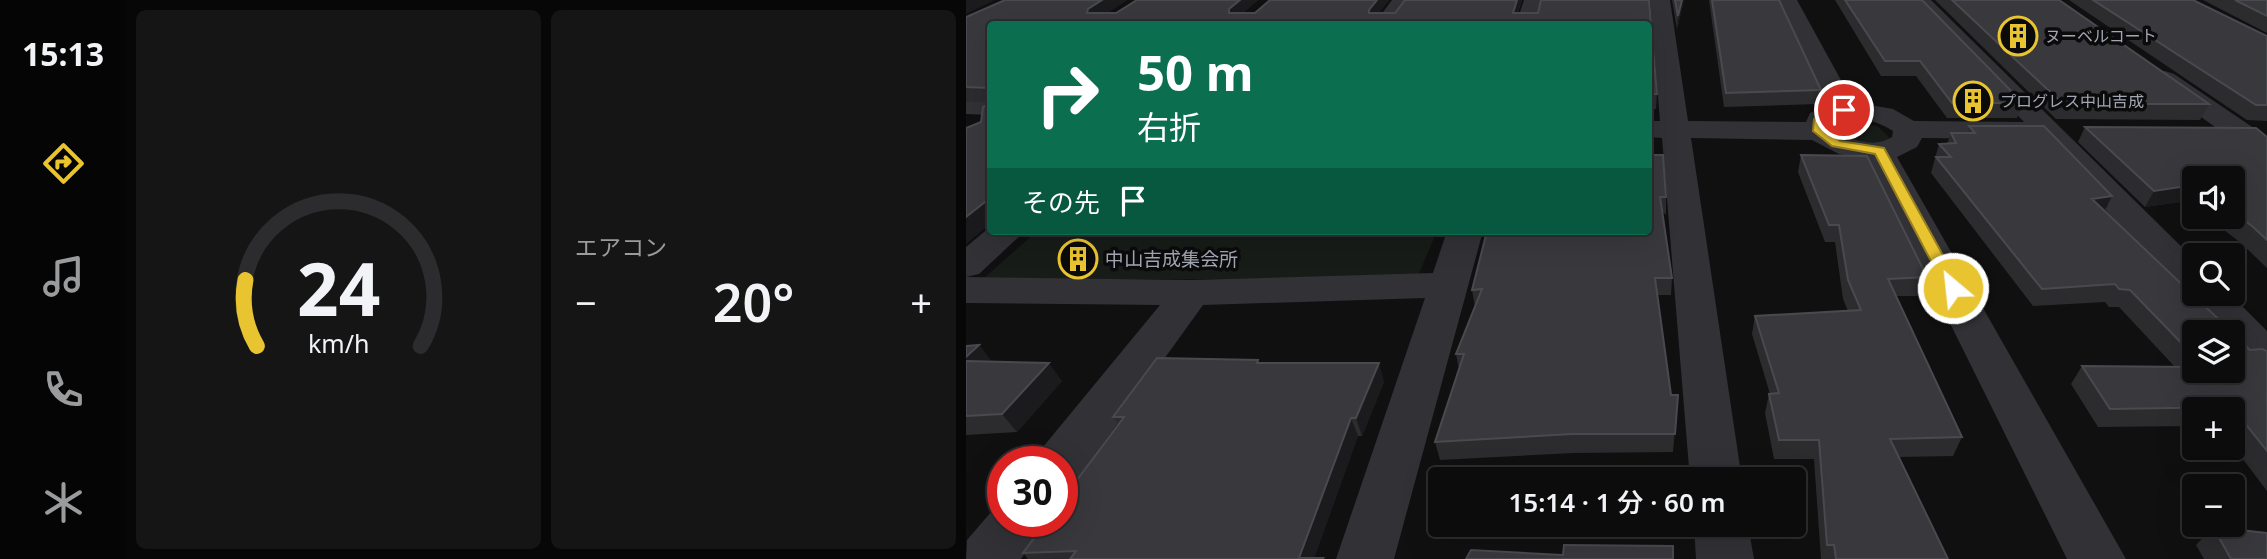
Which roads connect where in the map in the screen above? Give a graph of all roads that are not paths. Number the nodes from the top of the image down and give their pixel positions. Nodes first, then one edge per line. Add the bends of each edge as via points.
1 (1403, 0) edge
2 (1534, 0) edge
3 (1660, 0) edge
4 (1787, 0) edge
5 (1920, 0) edge
6 (1386, 21) edge
7 (1528, 21) edge
8 (2147, 67) edge
9 (1844, 110) junction
10 (1662, 129) edge
11 (2049, 130) junction
12 (1819, 131) junction
13 (2089, 131) edge
14 (2198, 131) edge
15 (2238, 131) junction
16 (2267, 132) edge
17 (1893, 140) junction
18 (2267, 151) edge
19 (1002, 235) edge
20 (1464, 235) edge
21 (966, 266) edge
22 (2182, 269) edge
23 (1448, 285) junction
24 (966, 290) edge
25 (1191, 293) junction
26 (2218, 306) edge
27 (2267, 357) edge
28 (1073, 446) edge
29 (1714, 467) edge
30 (1004, 537) edge
31 (1722, 537) edge
32 (987, 559) edge
33 (1365, 559) edge
34 (1725, 559) edge
35 (2097, 559) edge

1 - 6 street
2 - 7 street
3 - 10 street
4 - 9 street
5 - 11 street
8 - 15 street
9 - 12 street via 1820,119
9 - 17 street via 1881,114
10 - 12 street
10 - 29 street
11 - 13 street
11 - 17 street
11 - 22 street
12 - 17 street via 1836,143 1864,150
14 - 15 street
15 - 16 street
15 - 18 street
17 - 35 street
19 - 21 street
20 - 23 street
23 - 25 street
23 - 33 street
24 - 25 street
25 - 28 street
26 - 27 street
30 - 32 street
31 - 34 street

